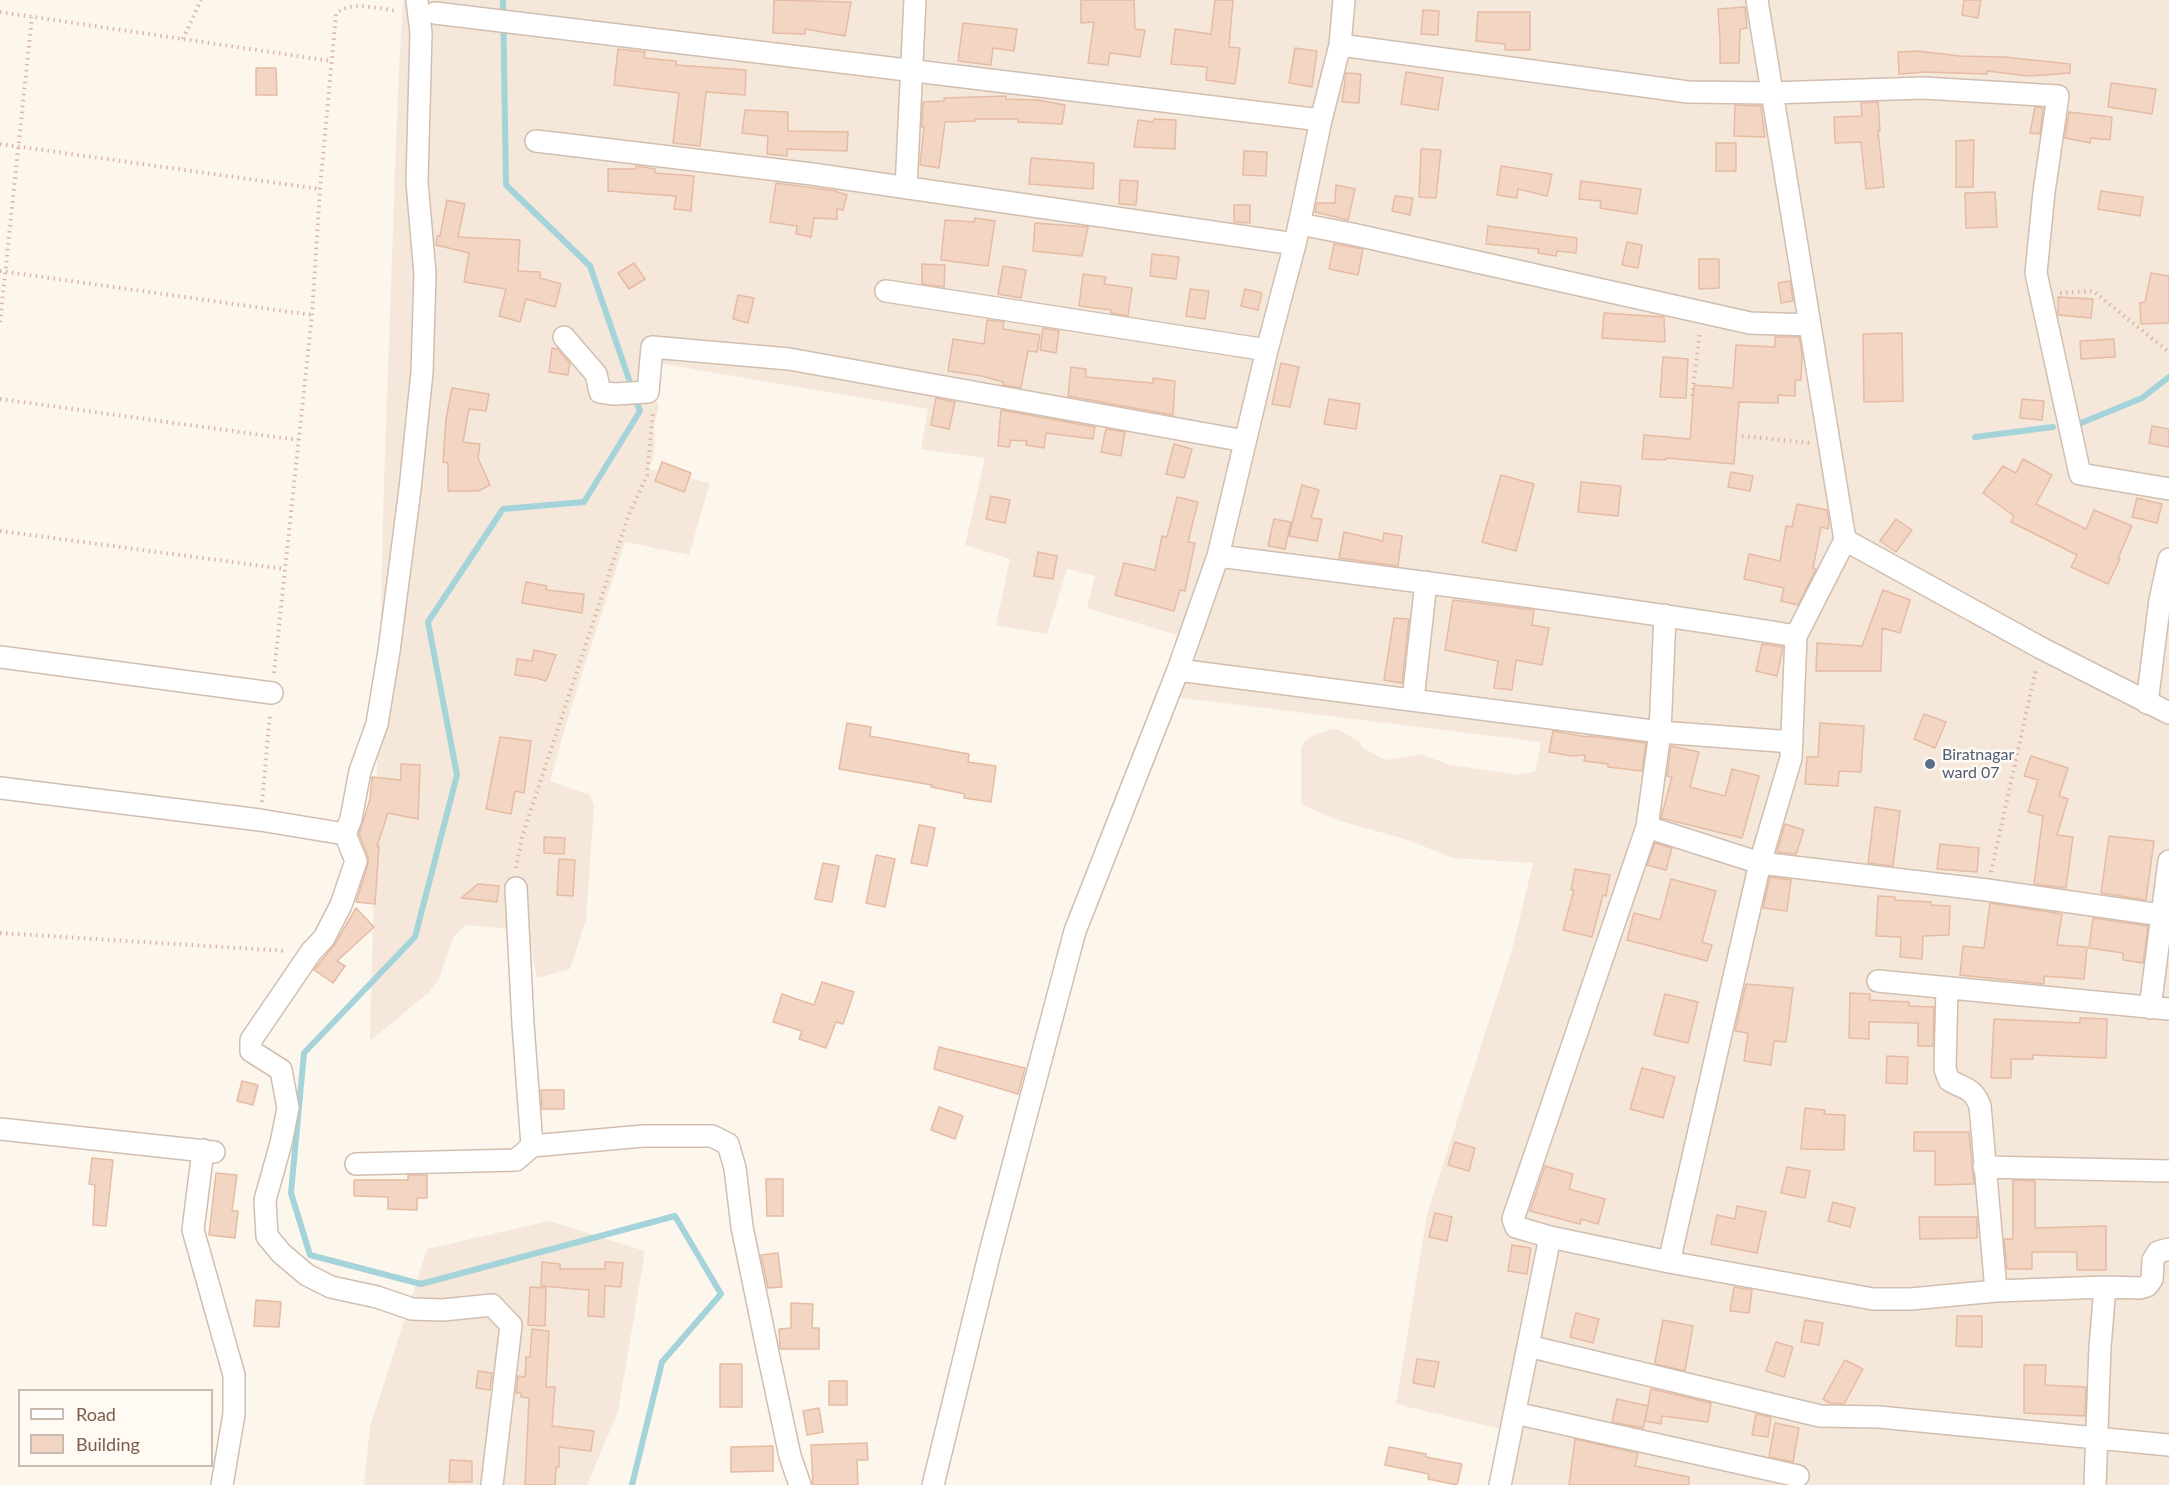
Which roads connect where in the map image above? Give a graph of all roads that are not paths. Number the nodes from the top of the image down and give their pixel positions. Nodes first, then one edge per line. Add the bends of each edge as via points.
1 (915, 0) edge
2 (1344, 0) edge
3 (1757, 0) edge
4 (424, 9) edge
5 (1340, 45) junction
6 (912, 70) junction
7 (1771, 93) junction
8 (1321, 120) junction
9 (536, 141) dead end
10 (906, 188) junction
11 (1297, 234) junction
12 (886, 291) dead end
13 (1810, 325) junction
14 (564, 337) dead end
15 (1267, 350) junction
16 (1245, 441) junction
17 (2169, 489) edge
18 (1845, 540) junction
19 (1218, 556) junction
20 (2169, 559) edge
21 (1426, 582) junction
22 (2164, 601) edge
23 (1665, 615) junction
24 (1796, 636) junction
25 (0, 657) edge
26 (1178, 670) junction
27 (272, 693) road end
28 (1413, 700) junction
29 (2147, 703) junction
30 (2169, 713) edge
31 (1660, 732) junction
32 (1792, 742) junction
33 (0, 788) edge
34 (1647, 826) junction
35 (345, 834) junction
36 (2169, 861) edge
37 (1760, 863) junction
38 (516, 888) road end
39 (2165, 915) edge
40 (1878, 981) dead end
41 (1947, 988) junction
42 (2160, 1009) edge
43 (0, 1129) edge
44 (532, 1146) junction
45 (356, 1164) dead end
46 (1984, 1167) junction
47 (2169, 1171) edge
48 (1550, 1237) junction
49 (2169, 1249) edge
50 (1669, 1262) junction
51 (2105, 1287) junction
52 (1996, 1291) junction
53 (1528, 1346) junction
54 (1515, 1413) junction
55 (2097, 1439) junction
56 (2169, 1445) edge
57 (1798, 1476) dead end
58 (222, 1485) edge
59 (492, 1485) edge
60 (800, 1485) edge
61 (933, 1485) edge
62 (1500, 1485) edge
63 (2095, 1485) edge

1 - 6 street
2 - 5 street
3 - 7 street
4 - 6 street
4 - 35 street via 417,182 426,274 422,372 377,724 360,771
5 - 7 street via 1688,92
5 - 8 street
6 - 8 street
6 - 10 street
7 - 13 street
7 - 17 street via 1923,88 2058,96 2036,273 2080,474
8 - 11 street
9 - 10 street
10 - 11 street
11 - 13 street via 1352,234 1750,323
11 - 15 street
12 - 15 street
13 - 18 street
14 - 16 street via 596,374 600,392 644,392 652,347 789,359
15 - 16 street
16 - 19 street
18 - 24 street
18 - 29 street
19 - 21 street
19 - 26 street
20 - 22 street
21 - 23 street
21 - 28 street
22 - 29 street
23 - 24 street
23 - 31 street
24 - 32 street
25 - 27 street
26 - 28 street
26 - 61 street via 1075,931
28 - 31 street
29 - 30 street
31 - 32 street
31 - 34 street
32 - 37 street via 1791,758
33 - 35 street
34 - 37 street
34 - 48 street via 1513,1219 1516,1227
35 - 59 street via 356,861 341,905 324,938 251,1040 251,1051 281,1071 288,1108 265,1200 267,1236 280,1253 307,1275 331,1287 412,1309 492,1305 511,1325
36 - 39 street
37 - 39 street
37 - 50 street
38 - 44 street
39 - 42 street
40 - 41 street
41 - 42 street
41 - 46 street via 1945,1069 1949,1080 1968,1088 1980,1106
43 - 58 street via 209,1151 193,1230 234,1375 234,1414
44 - 45 street via 516,1160
44 - 60 street via 643,1136 712,1136 728,1144 768,1353
46 - 47 street
46 - 52 street
48 - 50 street
48 - 53 street
49 - 51 street via 2158,1252 2153,1260 2152,1279 2147,1286
50 - 52 street via 1873,1299
51 - 52 street
51 - 55 street
53 - 54 street
53 - 55 street via 1821,1416 1879,1417
54 - 57 street
54 - 62 street
55 - 56 street
55 - 63 street

